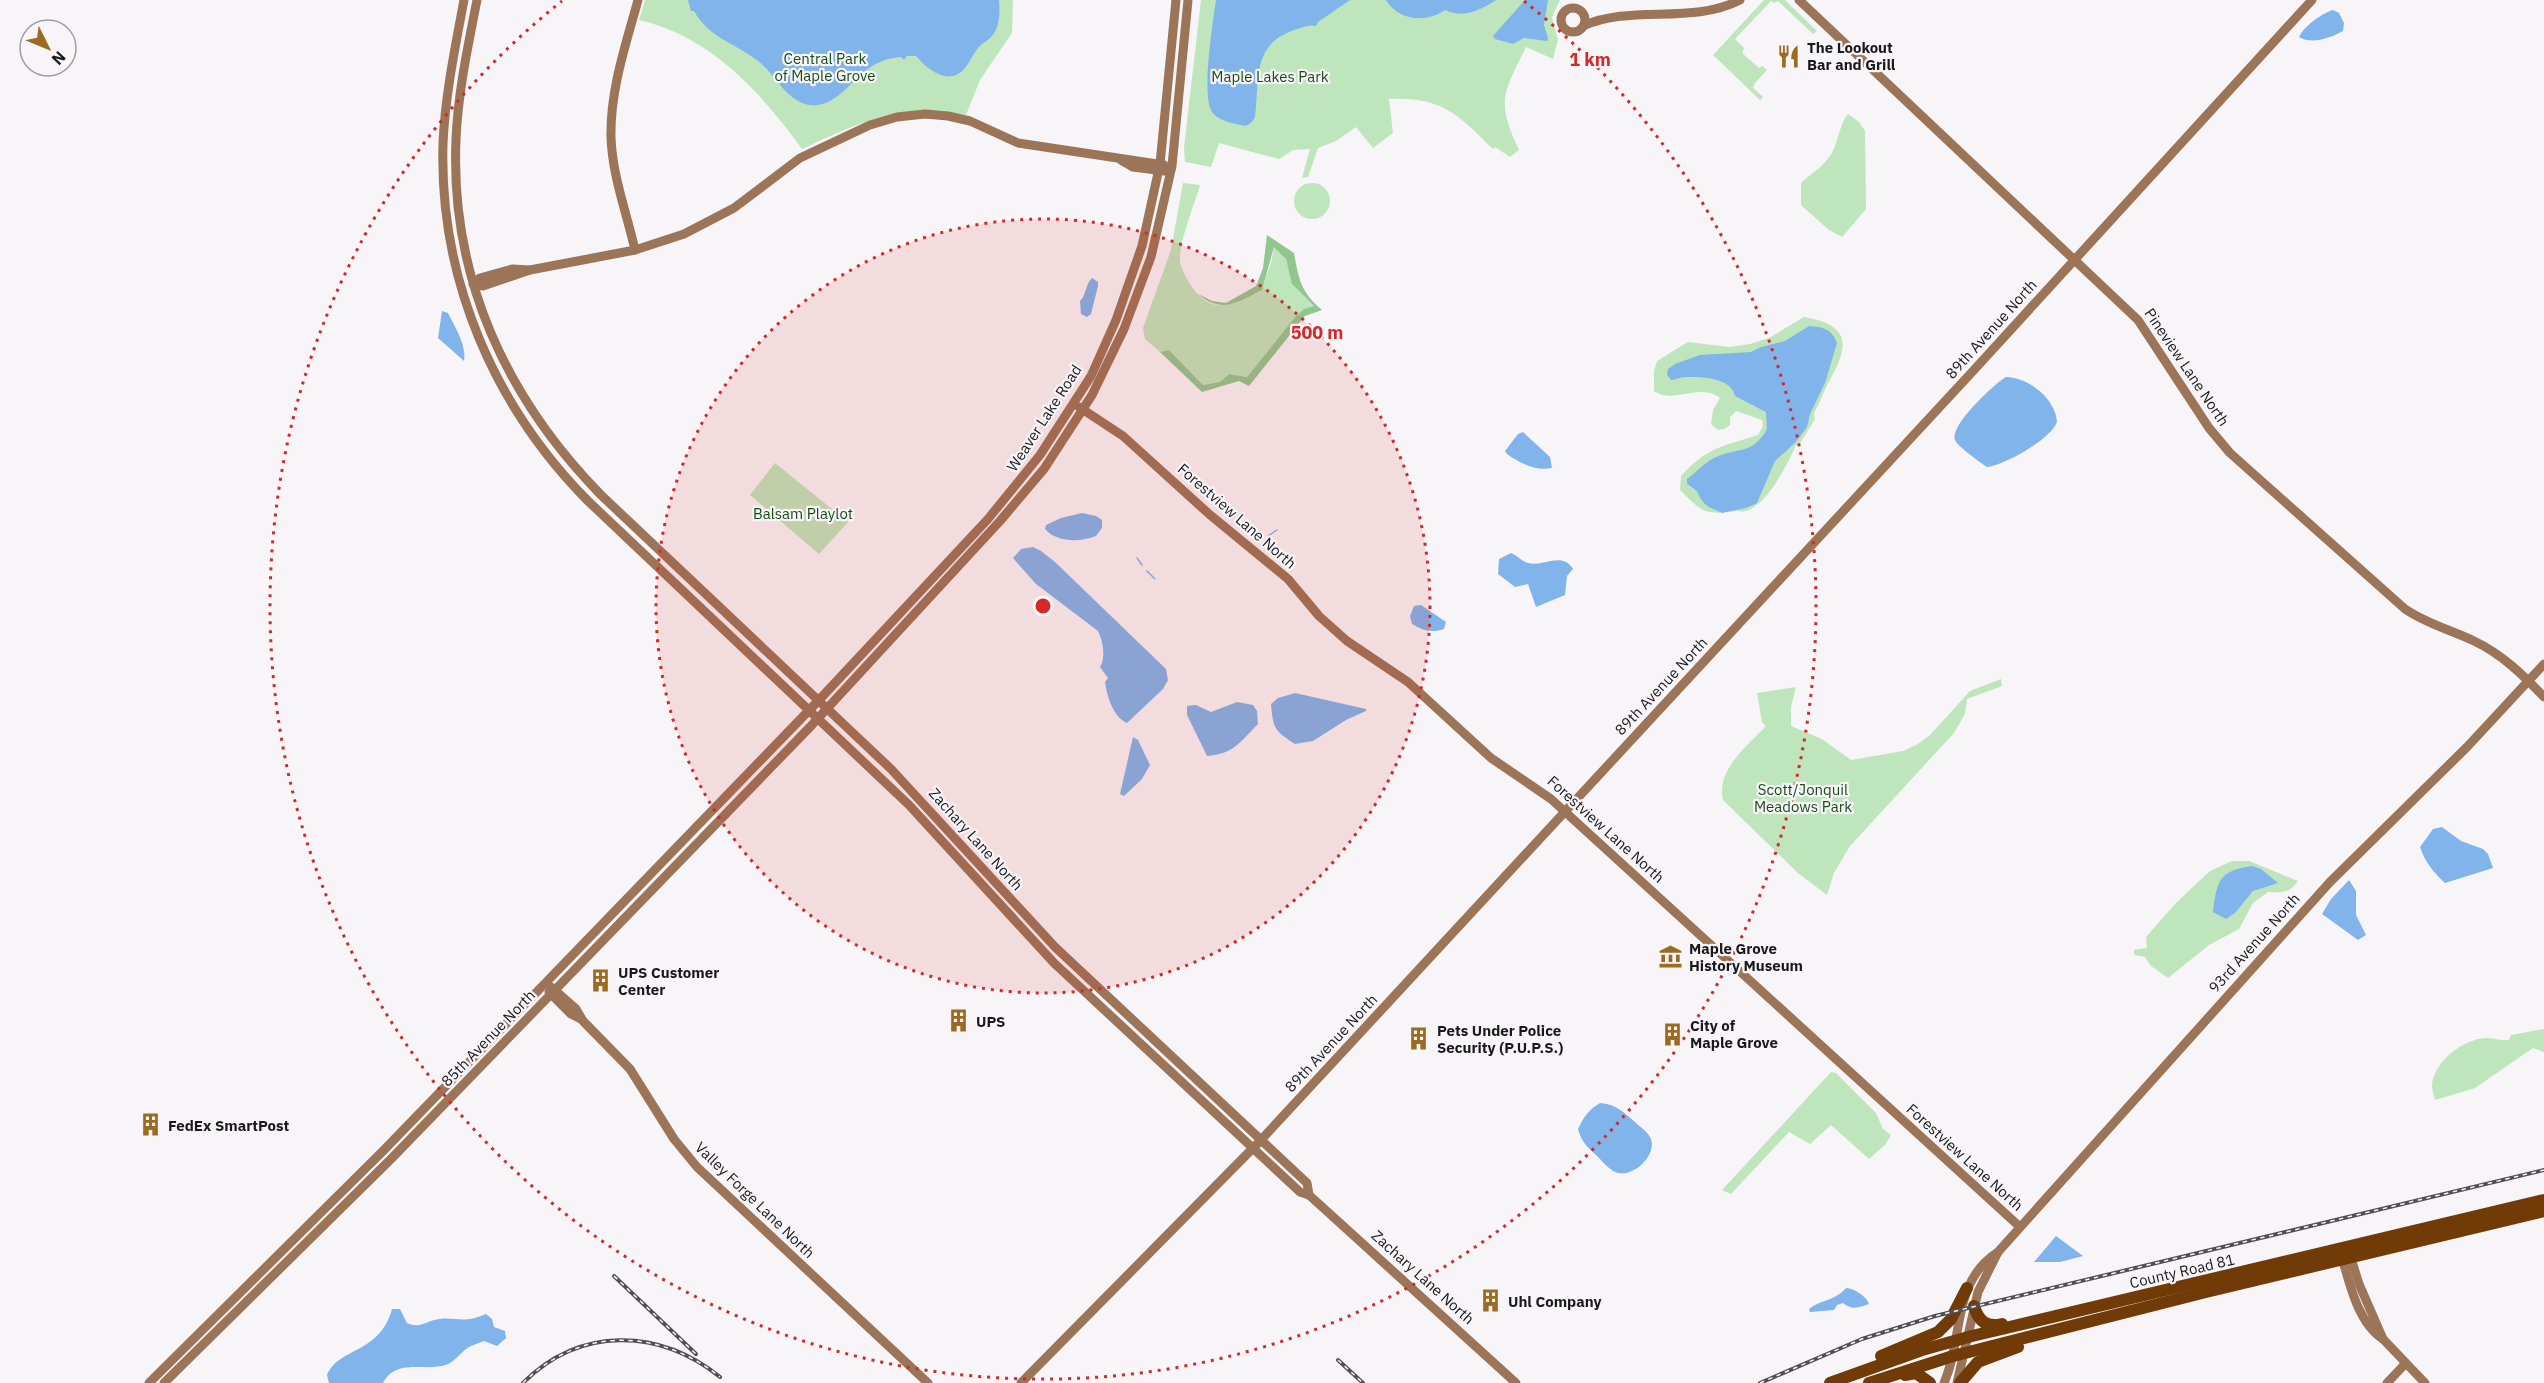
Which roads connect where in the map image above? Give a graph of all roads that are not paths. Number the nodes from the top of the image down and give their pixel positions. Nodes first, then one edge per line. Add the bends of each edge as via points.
1 (464, 0) edge
2 (477, 0) edge
3 (638, 0) edge
4 (1176, 0) edge
5 (1188, 0) edge
6 (1574, 0) edge
7 (1740, 0) edge
8 (1799, 0) edge
9 (2312, 0) edge
10 (1567, 5) edge
11 (1581, 12) junction
12 (1603, 19) junction
13 (1583, 26) junction
14 (1160, 167) junction
15 (1171, 169) junction
16 (635, 250) junction
17 (2074, 261) junction
18 (473, 284) junction
19 (1074, 404) junction
20 (1084, 410) junction
21 (2544, 664) edge
22 (2529, 681) junction
23 (2544, 697) edge
24 (819, 700) junction
25 (827, 708) junction
26 (809, 709) junction
27 (818, 718) junction
28 (900, 797) junction
29 (1565, 812) junction
30 (939, 820) junction
31 (545, 984) junction
32 (553, 992) junction
33 (1260, 1141) junction
34 (1252, 1149) junction
35 (1309, 1195) junction
36 (2544, 1200) edge
37 (2544, 1211) edge
38 (2020, 1227) junction
39 (1998, 1252) junction
40 (2345, 1253) junction
41 (1967, 1288) junction
42 (1974, 1306) junction
43 (2076, 1311) junction
44 (2068, 1327) junction
45 (1961, 1340) junction
46 (1959, 1354) junction
47 (2405, 1364) junction
48 (148, 1383) edge
49 (164, 1383) edge
50 (928, 1383) edge
51 (1022, 1383) edge
52 (1516, 1383) edge
53 (1828, 1383) edge
54 (1869, 1383) edge
55 (1881, 1383) edge
56 (1930, 1383) edge
57 (1944, 1383) edge
58 (1958, 1383) edge
59 (2387, 1383) edge
60 (2425, 1383) edge

1 - 26 street, Zachary Lane North via 447,94 443,152 448,230 460,288 482,349 505,395 557,468
2 - 18 street, Zachary Lane North via 456,142 460,218
3 - 16 street via 614,94 611,134
4 - 14 street, Weaver Lake Road
5 - 15 street, Weaver Lake Road
6 - 11 street
7 - 12 street via 1696,13
8 - 17 street, Pineview Lane North
9 - 17 street, 89th Avenue North
10 - 11 street
10 - 13 street via 1560,20 1565,30 1577,32
11 - 12 street
11 - 13 street
12 - 13 street
14 - 15 street
14 - 16 street via 1018,143 970,121 933,114 897,117 876,122 800,158 710,222
14 - 19 street, Weaver Lake Road via 1130,282 1091,376
15 - 20 street, Weaver Lake Road via 1151,257 1137,297
16 - 18 street via 530,270 483,286
17 - 22 street, Pineview Lane North via 2138,320 2209,428 2230,453 2405,609 2481,645
17 - 29 street, 89th Avenue North
18 - 24 street, Zachary Lane North via 496,347 528,408 563,455 614,508
19 - 20 street, Forestview Lane North
19 - 24 street, Weaver Lake Road via 1002,503
20 - 25 street, Weaver Lake Road via 1025,493
20 - 29 street, Forestview Lane North via 1124,436 1288,579 1344,639 1403,678 1491,758 1539,789
21 - 22 street, 93rd Avenue North
22 - 23 street, Pineview Lane North
22 - 38 street, 93rd Avenue North via 2330,882
24 - 25 street, Zachary Lane North
24 - 26 street, Weaver Lake Road
25 - 27 street, 85th Avenue North
25 - 30 street, Zachary Lane North
26 - 27 street, Zachary Lane North
26 - 31 street, 85th Avenue North
27 - 28 street, Zachary Lane North
27 - 32 street, 85th Avenue North
28 - 30 street via 907,795
28 - 34 street, Zachary Lane North via 1054,963
29 - 33 street, 89th Avenue North
29 - 38 street, Forestview Lane North
30 - 33 street, Zachary Lane North via 1055,947
31 - 32 street, Valley Forge Lane North
31 - 48 street, 85th Avenue North
32 - 49 street, 85th Avenue North
32 - 50 street, Valley Forge Lane North via 576,1009 630,1069 674,1139 698,1167
33 - 34 street, 89th Avenue North
33 - 35 street, Zachary Lane North via 1307,1183
34 - 35 street, Zachary Lane North via 1300,1192
34 - 51 street, 89th Avenue North
35 - 52 street, Zachary Lane North
36 - 40 highway, County Road 81
37 - 40 highway, County Road 81
38 - 39 street, 93rd Avenue North
39 - 41 street, 93rd Avenue North via 1987,1259
39 - 42 street, 93rd Avenue North
40 - 43 highway, County Road 81
40 - 44 highway, County Road 81
40 - 47 street via 2359,1305 2376,1334
41 - 45 street, 93rd Avenue North
41 - 53 highway via 1951,1319 1938,1332 1846,1371
42 - 43 highway via 1981,1320 1996,1326
42 - 45 street, 93rd Avenue North
43 - 45 highway, County Road 81
44 - 46 highway, County Road 81
44 - 58 highway via 1990,1356 1971,1368
45 - 46 street, 93rd Avenue North
45 - 53 highway, County Road 81
46 - 54 highway, County Road 81
46 - 57 street, 93rd Avenue North
46 - 58 street, 93rd Avenue North
47 - 59 street
47 - 60 street
55 - 56 highway via 1916,1373

